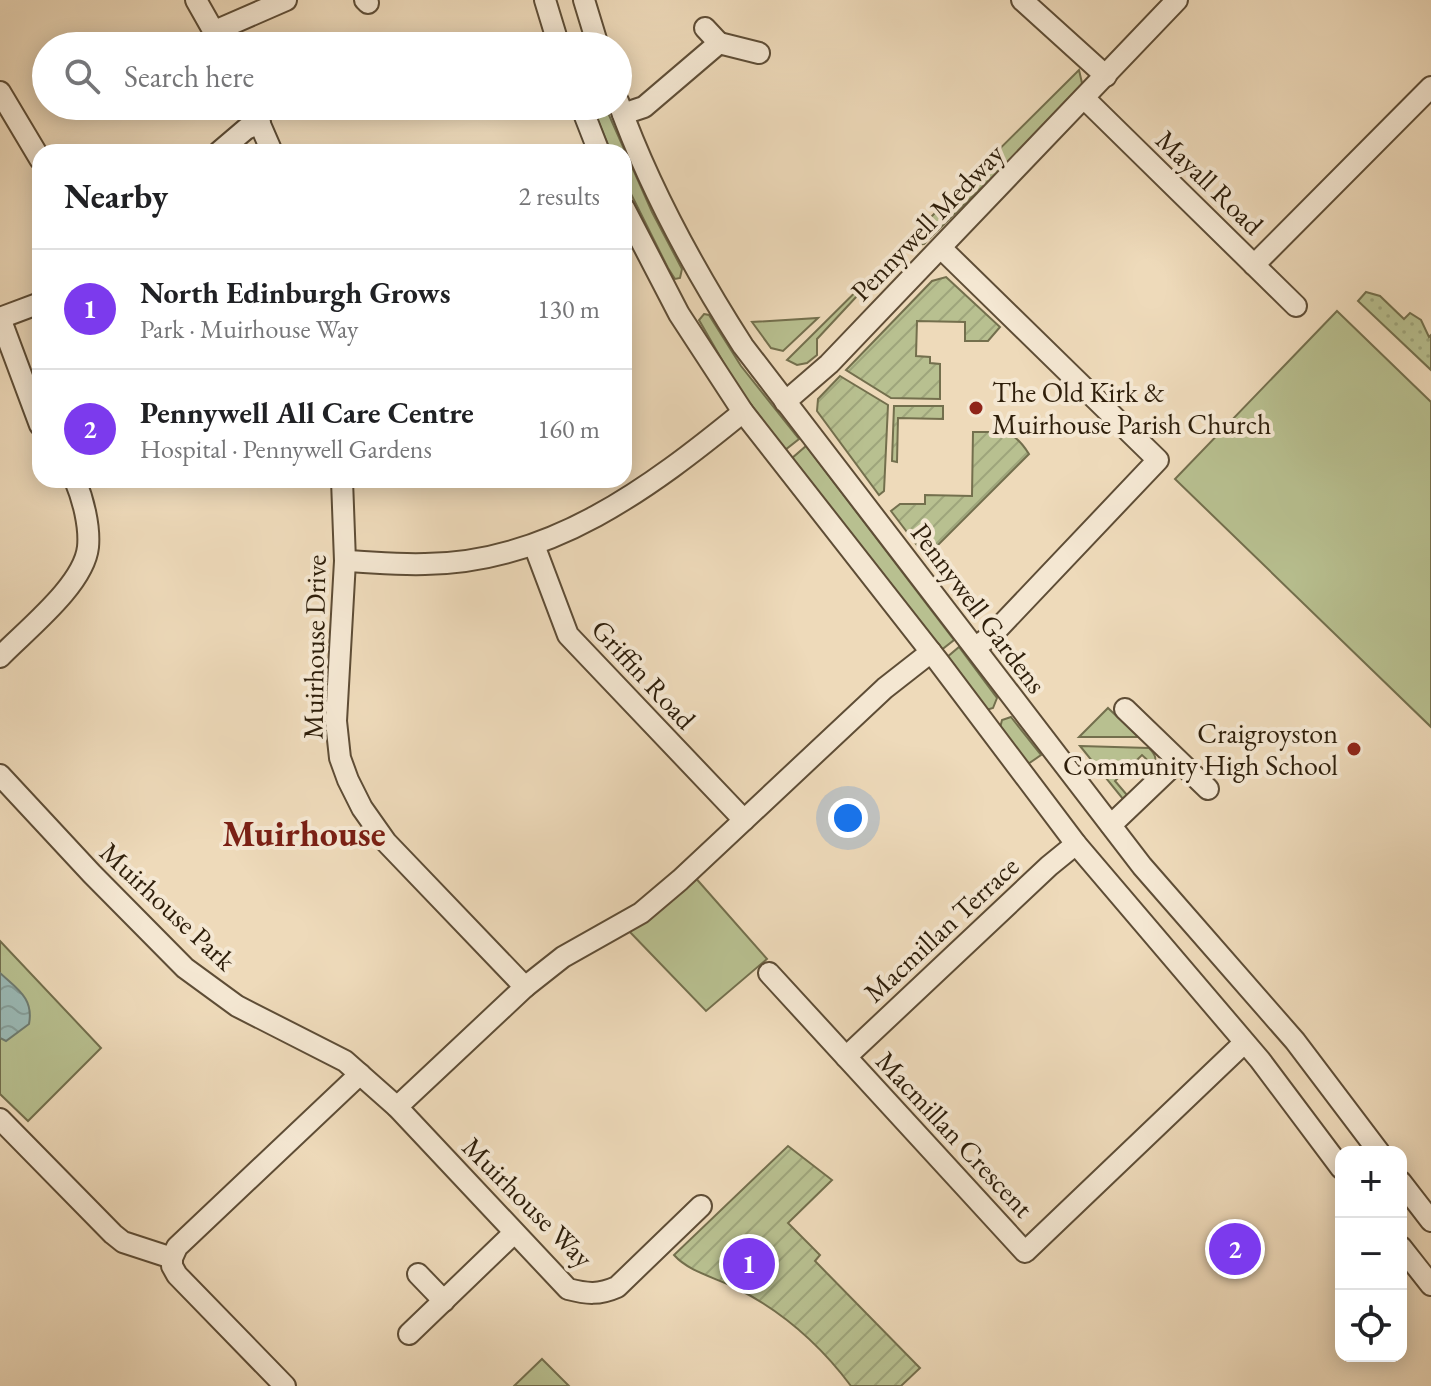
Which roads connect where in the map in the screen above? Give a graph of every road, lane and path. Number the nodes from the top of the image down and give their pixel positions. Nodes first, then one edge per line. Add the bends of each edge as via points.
1 (196, 0) edge
2 (286, 0) edge
3 (545, 0) edge
4 (584, 0) edge
5 (1022, 0) edge
6 (1177, 0) edge
7 (214, 32) edge
8 (230, 32) edge
9 (555, 32) edge
10 (594, 32) edge
11 (759, 53) dead end
12 (1106, 76) junction
13 (1431, 87) edge
14 (0, 92) edge
15 (1084, 98) junction
16 (632, 108) edge
17 (252, 120) edge
18 (258, 120) edge
19 (586, 120) edge
20 (625, 120) edge
21 (228, 144) edge
22 (269, 144) edge
23 (596, 144) edge
24 (32, 146) edge
25 (632, 223) edge
26 (942, 249) junction
27 (1254, 265) junction
28 (709, 294) junction
29 (32, 306) edge
30 (1296, 306) dead end
31 (679, 314) junction
32 (0, 318) edge
33 (785, 402) junction
34 (32, 404) edge
35 (743, 412) junction
36 (77, 488) edge
37 (342, 488) edge
38 (534, 545) junction
39 (345, 561) junction
40 (975, 647) junction
41 (931, 652) junction
42 (0, 657) edge
43 (1015, 701) junction
44 (1125, 709) dead end
45 (985, 724) junction
46 (1178, 761) junction
47 (0, 775) edge
48 (1208, 789) dead end
49 (744, 820) junction
50 (1111, 825) junction
51 (1076, 844) junction
52 (769, 973) dead end
53 (525, 987) junction
54 (1244, 1043) junction
55 (846, 1057) junction
56 (360, 1074) junction
57 (397, 1107) junction
58 (0, 1119) edge
59 (1374, 1146) edge
60 (1335, 1160) edge
61 (1407, 1190) edge
62 (701, 1206) dead end
63 (1431, 1221) edge
64 (514, 1233) junction
65 (1407, 1255) edge
66 (172, 1258) junction
67 (418, 1274) dead end
68 (1431, 1285) edge
69 (444, 1301) junction
70 (409, 1334) dead end
71 (285, 1386) edge

1 - 7 street
2 - 8 street
3 - 9 street
4 - 10 street
5 - 12 street
6 - 12 street, Pennywell Medway
11 - 16 street via 712,36 644,107
12 - 15 street, Pennywell Medway
13 - 27 street
14 - 24 street
15 - 26 street, Pennywell Medway
15 - 27 street, Mayall Road
17 - 21 street
18 - 22 street
19 - 23 street
20 - 28 street, Pennywell Gardens
25 - 31 street
26 - 33 street, Pennywell Medway
26 - 40 street via 1158,460
27 - 30 street, Mayall Road
28 - 31 street
28 - 33 street, Pennywell Gardens
29 - 32 street
31 - 35 street
32 - 34 street
33 - 40 street, Pennywell Gardens
35 - 38 street via 614,508
35 - 41 street
36 - 42 street via 88,548 76,577
37 - 39 street, Muirhouse Drive
38 - 39 street via 426,564
38 - 49 street, Griffin Road via 568,635
39 - 53 street, Muirhouse Drive via 336,721 348,780 386,842
40 - 43 street, Pennywell Gardens
41 - 45 street
41 - 49 street
43 - 45 street
43 - 50 street, Pennywell Gardens
44 - 46 street
45 - 51 street
46 - 48 street
46 - 50 street
47 - 56 street, Muirhouse Park via 185,968 237,1006 337,1056
49 - 53 street via 641,913 563,957
50 - 59 street, Pennywell Gardens via 1295,1041
51 - 54 street
51 - 55 street, Macmillan Terrace
52 - 55 street, Macmillan Crescent
53 - 57 street
54 - 55 street, Macmillan Crescent via 1025,1252
54 - 60 street
56 - 57 street, Muirhouse Park
56 - 66 street via 177,1247
57 - 64 street, Muirhouse Way
58 - 66 street via 113,1234
61 - 63 street
62 - 64 street, Muirhouse Way via 617,1287 599,1293 568,1289
64 - 69 street
65 - 68 street
66 - 71 street via 177,1275
67 - 69 street
69 - 70 street

